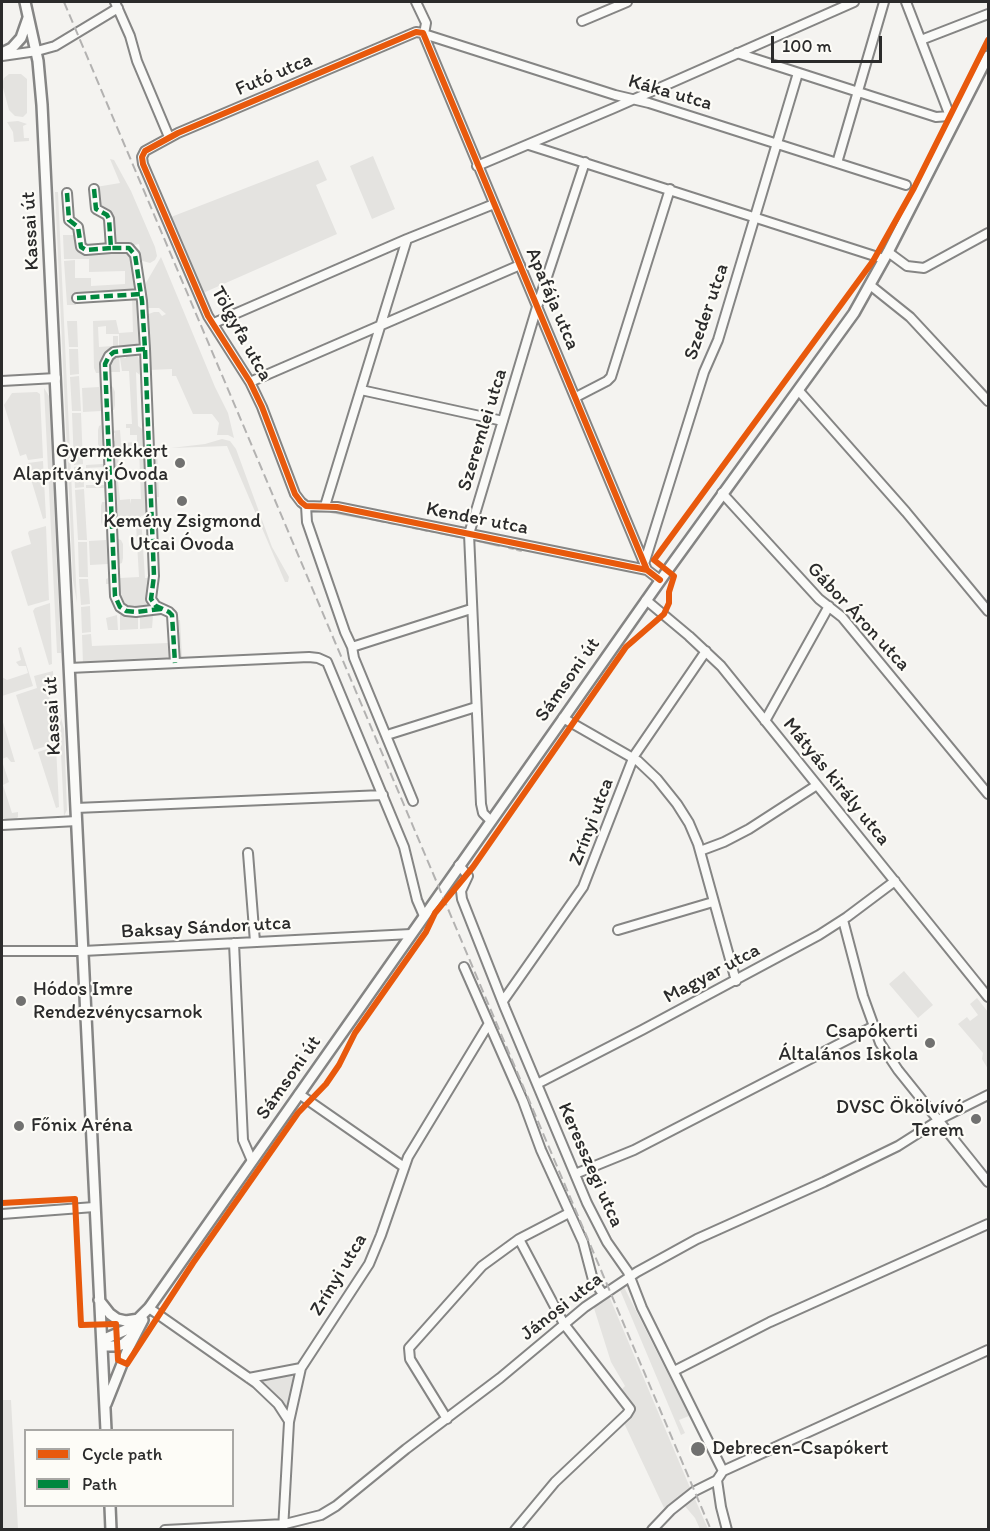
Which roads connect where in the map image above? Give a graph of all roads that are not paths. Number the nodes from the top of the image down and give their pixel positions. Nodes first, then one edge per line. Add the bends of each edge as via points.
1 (24, 2) edge
2 (416, 2) edge
3 (627, 2) edge
4 (854, 2) edge
5 (885, 2) edge
6 (906, 2) edge
7 (117, 5) edge
8 (988, 14) edge
9 (28, 15) junction
10 (582, 21) dead end
11 (420, 33) junction
12 (921, 40) junction
13 (37, 51) junction
14 (737, 53) junction
15 (2, 54) edge
16 (988, 56) edge
17 (798, 73) junction
18 (858, 92) junction
19 (633, 99) junction
20 (953, 118) junction
21 (169, 137) junction
22 (777, 144) junction
23 (530, 145) junction
24 (146, 149) joint
25 (585, 162) junction
26 (837, 163) junction
27 (477, 166) junction
28 (906, 185) dead end
29 (94, 189) dead end
30 (670, 189) junction
31 (67, 193) dead end
32 (494, 204) junction
33 (755, 217) junction
34 (988, 233) edge
35 (407, 239) junction
36 (111, 248) junction
37 (886, 256) junction
38 (520, 265) junction
39 (870, 285) junction
40 (141, 294) junction
41 (77, 298) dead end
42 (537, 308) junction
43 (214, 323) junction
44 (381, 325) junction
45 (145, 349) junction
46 (56, 378) junction
47 (2, 381) edge
48 (250, 382) junction
49 (361, 390) junction
50 (799, 391) junction
51 (576, 398) junction
52 (988, 401) edge
53 (503, 421) junction
54 (722, 493) junction
55 (303, 504) junction
56 (325, 506) junction
57 (469, 534) junction
58 (646, 565) junction
59 (660, 580) junction
60 (646, 600) junction
61 (829, 606) junction
62 (161, 609) junction
63 (471, 609) junction
64 (988, 611) edge
65 (352, 647) junction
66 (706, 651) junction
67 (174, 663) junction
68 (69, 668) junction
69 (476, 707) junction
70 (563, 718) junction
71 (765, 721) junction
72 (387, 735) junction
73 (634, 758) junction
74 (817, 785) junction
75 (988, 794) edge
76 (383, 795) junction
77 (413, 801) dead end
78 (76, 808) junction
79 (491, 820) junction
80 (76, 822) junction
81 (2, 825) edge
82 (700, 851) junction
83 (248, 853) dead end
84 (459, 866) junction
85 (895, 880) junction
86 (713, 902) junction
87 (424, 916) junction
88 (843, 920) junction
89 (618, 930) dead end
90 (411, 934) junction
91 (255, 942) junction
92 (234, 943) junction
93 (2, 951) edge
94 (83, 951) junction
95 (464, 966) dead end
96 (736, 981) junction
97 (988, 997) edge
98 (503, 1001) junction
99 (489, 1025) junction
100 (872, 1027) junction
101 (537, 1084) junction
102 (299, 1094) junction
103 (988, 1095) edge
104 (939, 1120) junction
105 (252, 1161) junction
106 (404, 1167) junction
107 (575, 1174) junction
108 (988, 1182) edge
109 (94, 1207) junction
110 (569, 1213) junction
111 (2, 1214) edge
112 (988, 1224) edge
113 (519, 1239) junction
114 (630, 1277) junction
115 (603, 1294) junction
116 (99, 1300) junction
117 (149, 1308) junction
118 (142, 1319) junction
119 (564, 1324) junction
120 (102, 1343) junction
121 (988, 1350) edge
122 (301, 1368) junction
123 (674, 1371) junction
124 (249, 1378) junction
125 (105, 1406) junction
126 (447, 1419) junction
127 (289, 1422) junction
128 (106, 1429) edge
129 (723, 1470) junction
130 (717, 1480) junction
131 (110, 1507) edge
132 (284, 1527) edge
133 (111, 1530) edge
134 (165, 1530) edge
135 (515, 1530) edge
136 (652, 1530) edge
137 (727, 1530) edge

1 - 9 main road, Kassai út
2 - 11 street, Apafája utca via 426,23
3 - 10 street
4 - 14 street
5 - 18 street
6 - 12 street
7 - 13 street via 55,46
7 - 21 street
8 - 12 street
9 - 13 main road, Kassai út
9 - 15 main road via 21,38
11 - 19 street, Káka utca
11 - 21 street, Futó utca
11 - 27 street, Apafája utca
12 - 20 street
13 - 15 street
13 - 46 main road, Kassai út
14 - 17 street
14 - 19 street
16 - 20 main road, Sámsoni út
17 - 18 street
17 - 22 street, Szeder utca
18 - 20 street via 936,117
18 - 26 street
19 - 22 street, Káka utca
19 - 23 street
20 - 37 main road, Sámsoni út
21 - 24 street, Futó utca
22 - 26 street, Káka utca
22 - 33 street, Szeder utca
23 - 25 street
23 - 27 street
24 - 43 street, Tölgyfa utca via 142,162
25 - 30 street
25 - 42 street, Szeremlei utca
26 - 28 street, Káka utca
27 - 32 street, Apafája utca
29 - 36 street via 96,208 109,218
30 - 33 street
30 - 51 street via 610,378
31 - 36 street via 69,219 78,228 81,247
32 - 35 street
32 - 38 street, Apafája utca
33 - 37 street
33 - 58 street, Szeder utca
34 - 37 street via 924,268 907,266
35 - 43 street
35 - 44 street
36 - 40 street via 128,247 134,251
37 - 39 main road, Sámsoni út
38 - 42 street, Apafája utca
38 - 44 street
39 - 50 main road, Sámsoni út
39 - 52 street via 910,317
40 - 41 street
40 - 45 street
42 - 51 street, Apafája utca
42 - 53 street, Szeremlei utca
43 - 48 street, Tölgyfa utca
44 - 48 street
44 - 49 street
45 - 62 street via 154,576 151,597
45 - 62 street via 114,352 105,364 115,596 126,611
46 - 47 street
46 - 68 main road, Kassai út
48 - 55 street, Tölgyfa utca via 295,494
49 - 53 street
49 - 56 street
50 - 54 main road, Sámsoni út
50 - 64 street
51 - 58 street, Apafája utca
53 - 57 street, Szeremlei utca
54 - 59 main road, Sámsoni út
54 - 61 street, Gábor Áron utca
55 - 56 street, Kender utca
55 - 65 street, Tölgyfa utca
56 - 57 street, Kender utca
57 - 58 street, Kender utca
57 - 63 street, Szeremlei utca
58 - 59 street, Apafája utca
59 - 60 main road, Sámsoni út
60 - 66 street, Mátyás király utca
60 - 70 main road, Sámsoni út
61 - 71 street
61 - 75 street, Gábor Áron utca
62 - 67 street via 173,617
63 - 65 street
63 - 69 street, Szeremlei utca
65 - 72 street, Tölgyfa utca
66 - 71 street, Mátyás király utca
66 - 73 street, Zrínyi utca
67 - 68 street
67 - 76 street via 309,657 327,662
68 - 78 main road, Kassai út
69 - 72 street
69 - 79 street, Szeremlei utca via 481,808
70 - 73 street
70 - 79 main road, Sámsoni út
71 - 74 street, Mátyás király utca
72 - 77 street, Tölgyfa utca
73 - 82 street via 674,800
73 - 98 street, Zrínyi utca via 587,879
74 - 82 street via 749,829
74 - 85 street, Mátyás király utca
76 - 78 street
76 - 87 street via 406,853
78 - 80 main road, Kassai út
79 - 84 main road, Sámsoni út
80 - 81 street
80 - 94 main road, Kassai út
82 - 86 street
83 - 91 street
84 - 87 main road, Sámsoni út
84 - 98 street, Keresszegi utca via 468,876 462,898
85 - 88 street, Magyar utca
85 - 97 street, Mátyás király utca
86 - 89 street
86 - 96 street
87 - 90 main road, Sámsoni út
88 - 96 street, Magyar utca
88 - 100 street
90 - 91 street, Baksay Sándor utca
90 - 102 main road, Sámsoni út
91 - 92 street, Baksay Sándor utca
92 - 94 street, Baksay Sándor utca
92 - 105 street via 243,1140
93 - 94 street, Baksay Sándor utca
94 - 109 main road, Kassai út
95 - 99 street, Keresszegi utca
96 - 101 street, Magyar utca
98 - 101 street, Keresszegi utca
99 - 106 street, Zrínyi utca
99 - 110 street, Keresszegi utca
100 - 104 street via 889,1058
100 - 107 street via 634,1150
101 - 107 street, Keresszegi utca
102 - 105 main road, Sámsoni út
102 - 106 street
103 - 104 street, Jánosi utca
104 - 108 street
104 - 114 street, Jánosi utca via 898,1146 691,1242
105 - 117 main road, Sámsoni út
106 - 122 street, Zrínyi utca via 369,1264
107 - 114 street, Keresszegi utca via 599,1229
109 - 111 street
109 - 116 main road, Kassai út
110 - 113 street
110 - 115 street, Keresszegi utca via 593,1280
112 - 123 street via 770,1322
113 - 119 street
113 - 126 street via 475,1272 410,1346 410,1359
114 - 115 street, Jánosi utca
114 - 123 street, Keresszegi utca
115 - 119 street, Jánosi utca
116 - 118 main road via 117,1319
116 - 120 main road, Kassai út
117 - 118 main road, Sámsoni út
117 - 124 street
118 - 120 main road, Sámsoni út
118 - 125 main road
119 - 126 street, Jánosi utca
119 - 135 street via 630,1409 555,1482
120 - 125 main road, Kassai út
121 - 129 street
122 - 124 street
122 - 127 street, Zrínyi utca
123 - 129 street, Keresszegi utca
124 - 127 street via 272,1397
125 - 128 main road, Kassai út
126 - 132 street, Jánosi utca via 329,1511
127 - 132 street, Zrínyi utca
129 - 130 street
130 - 136 street via 683,1500
130 - 137 street
131 - 133 main road
132 - 134 street, Jánosi utca

